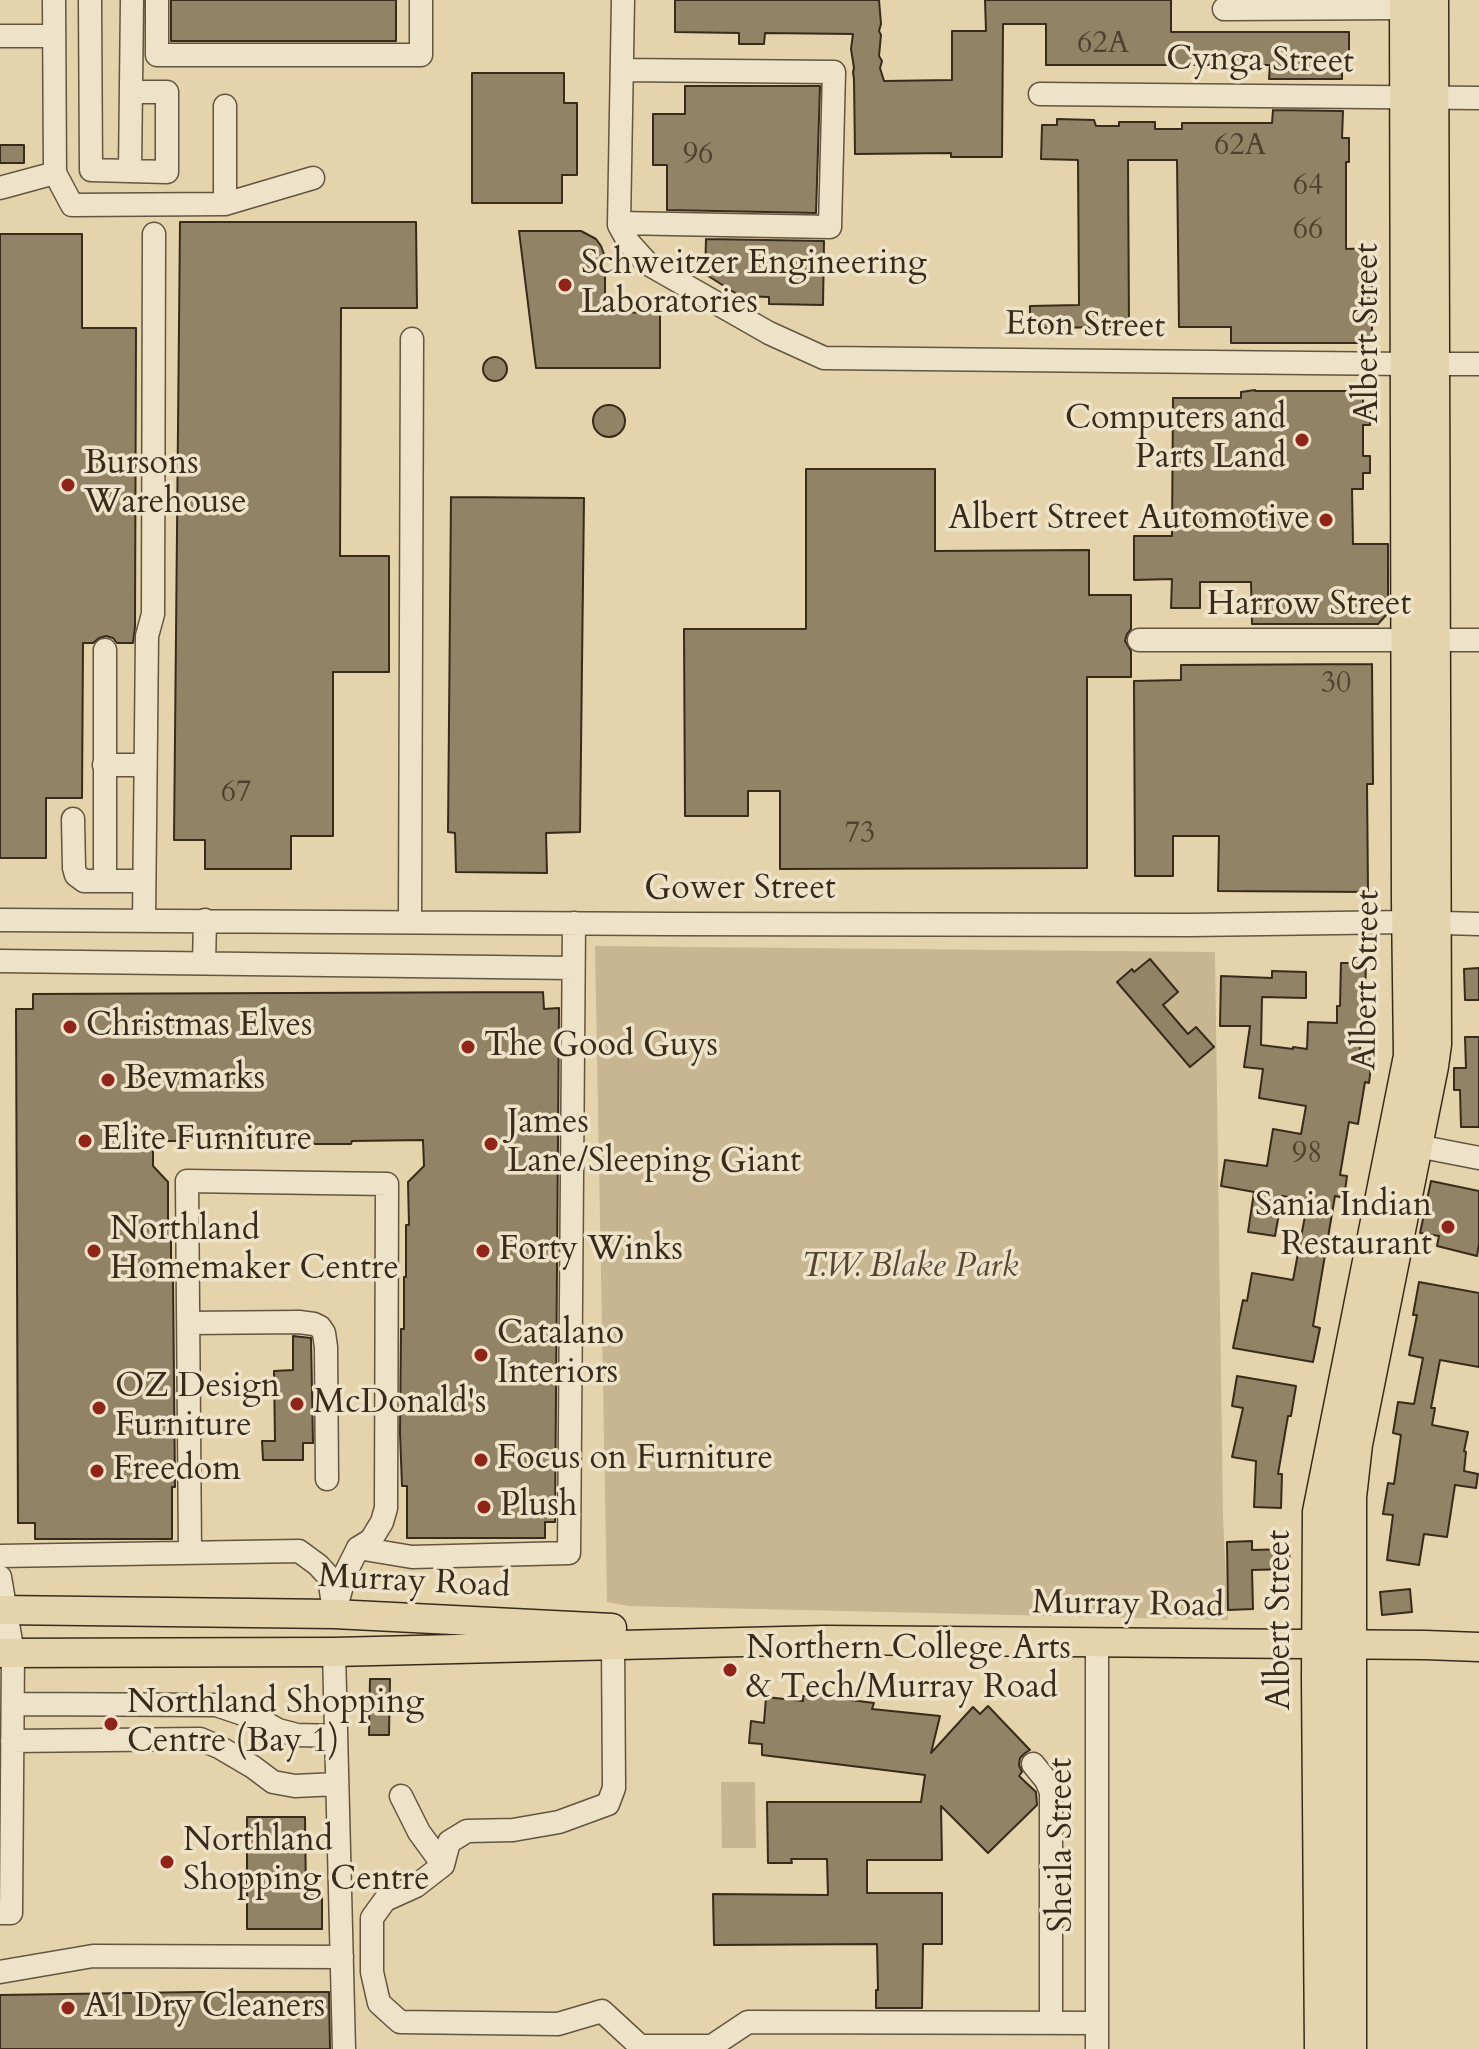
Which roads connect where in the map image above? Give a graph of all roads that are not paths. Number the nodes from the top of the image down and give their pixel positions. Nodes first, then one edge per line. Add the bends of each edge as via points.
1 (54, 0) edge
2 (90, 0) edge
3 (132, 0) edge
4 (157, 0) edge
5 (421, 0) edge
6 (623, 0) edge
7 (1415, 3) edge
8 (1358, 4) edge
9 (1224, 9) dead end
10 (0, 36) edge
11 (54, 36) junction
12 (622, 70) junction
13 (131, 92) junction
14 (1040, 94) dead end
15 (1419, 97) junction
16 (1479, 98) edge
17 (225, 106) dead end
18 (130, 171) junction
19 (55, 173) junction
20 (313, 178) dead end
21 (0, 188) edge
22 (225, 204) junction
23 (619, 223) junction
24 (154, 234) dead end
25 (412, 339) dead end
26 (1420, 364) junction
27 (1479, 364) edge
28 (1420, 639) junction
29 (1139, 640) dead end
30 (1479, 640) edge
31 (105, 650) dead end
32 (104, 765) junction
33 (145, 765) junction
34 (73, 819) dead end
35 (105, 881) junction
36 (144, 881) junction
37 (0, 920) edge
38 (144, 920) junction
39 (205, 920) junction
40 (410, 921) junction
41 (1421, 922) junction
42 (574, 923) junction
43 (1479, 924) edge
44 (0, 961) edge
45 (204, 963) junction
46 (573, 968) junction
47 (1404, 1143) junction
48 (1479, 1158) edge
49 (189, 1323) junction
50 (327, 1479) dead end
51 (358, 1548) junction
52 (190, 1553) junction
53 (0, 1556) edge
54 (0, 1577) edge
55 (2, 1610) edge
56 (334, 1614) junction
57 (825, 1640) junction
58 (1097, 1641) junction
59 (1334, 1644) junction
60 (613, 1645) junction
61 (1479, 1647) edge
62 (334, 1652) junction
63 (7, 1653) edge
64 (13, 1704) junction
65 (336, 1736) junction
66 (12, 1741) junction
67 (1033, 1764) dead end
68 (337, 1784) junction
69 (401, 1796) dead end
70 (443, 1865) junction
71 (0, 1913) edge
72 (342, 1957) junction
73 (1335, 1965) junction
74 (0, 1972) edge
75 (1051, 2023) junction
76 (1097, 2023) junction
77 (344, 2049) edge
78 (1097, 2049) edge
79 (1321, 2049) edge
80 (1350, 2049) edge

1 - 11 street
2 - 18 street via 91,170
3 - 13 street
4 - 5 street via 157,55 421,55
6 - 12 street
7 - 8 street
7 - 15 highway, Albert Street
8 - 9 street
10 - 11 street
11 - 19 street
12 - 23 street
12 - 23 street via 834,72 830,227
13 - 18 street
13 - 18 street via 167,92 167,172
14 - 15 street, Cynga Street
15 - 16 street, Cynga Street
15 - 26 highway, Albert Street
17 - 22 street
19 - 21 street
19 - 22 street via 72,205
20 - 22 street
23 - 26 street, Eton Street via 648,264 824,358
24 - 33 street via 153,614 147,636
25 - 40 street
26 - 27 street, Eton Street
26 - 28 highway, Albert Street
28 - 29 street, Harrow Street
28 - 30 street, Harrow Street
28 - 41 highway, Albert Street
31 - 32 street
32 - 33 street
32 - 35 street
33 - 36 street
34 - 35 street via 76,875 84,881
35 - 36 street
36 - 38 street
37 - 38 street, Gower Street
38 - 39 street, Gower Street
39 - 40 street, Gower Street
39 - 45 street
40 - 42 street, Gower Street
41 - 42 street, Gower Street
41 - 43 street, Gower Street
41 - 47 highway, Albert Street
42 - 46 street
44 - 45 street
45 - 46 street
46 - 51 street via 569,1553 412,1557
47 - 48 street
47 - 59 highway, Albert Street via 1345,1441 1319,1512
49 - 50 street via 299,1322 320,1327 326,1347
49 - 51 street via 187,1181 387,1184 386,1508 371,1540
49 - 52 street
51 - 56 street
52 - 53 street
52 - 56 street via 299,1551 329,1577
54 - 55 street
55 - 56 main road, Murray Road
55 - 63 street
56 - 57 main road, Murray Road
56 - 62 main road
57 - 58 main road, Murray Road
57 - 60 main road, Murray Road
58 - 59 main road, Murray Road
58 - 76 street, Sheila Street
59 - 61 main road, Murray Road
59 - 73 highway, Albert Street
60 - 62 main road, Murray Road
60 - 70 street via 614,1788 608,1804 559,1822 467,1831 449,1842
62 - 63 main road, Murray Road
62 - 65 street
63 - 64 street
64 - 65 street via 216,1705 297,1735
64 - 66 street
65 - 68 street
66 - 68 street via 200,1739 273,1782
66 - 71 street via 11,1913
67 - 75 street via 1051,1792
68 - 72 street
69 - 70 street
70 - 75 street via 416,1886 385,1900 372,1918 372,1972 379,2003 400,2022 558,2024 602,2011 640,2046 712,2046 748,2022
72 - 74 street via 93,1956
72 - 77 street
73 - 79 highway, Albert Street
73 - 80 highway, Albert Street
75 - 76 street
76 - 78 street, Sheila Street

